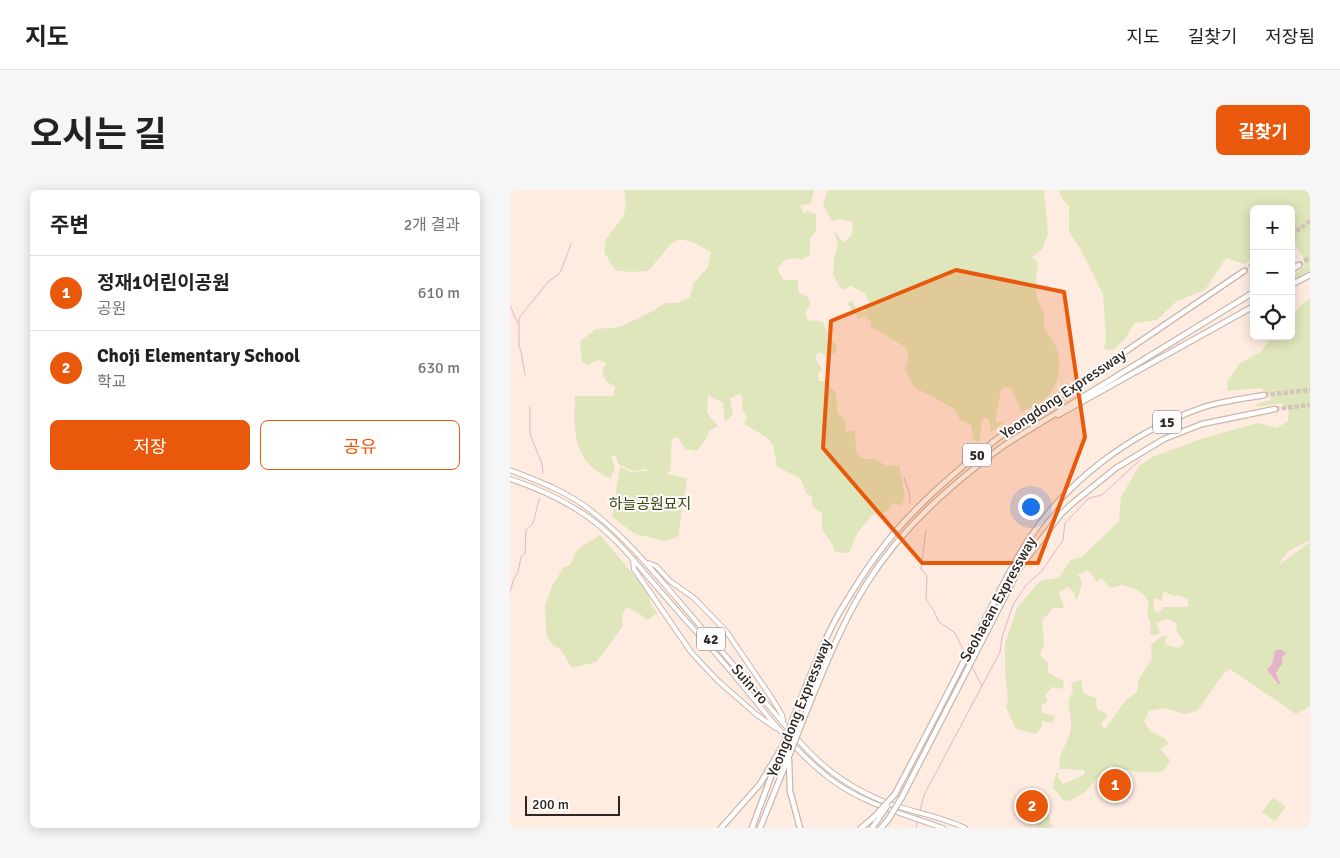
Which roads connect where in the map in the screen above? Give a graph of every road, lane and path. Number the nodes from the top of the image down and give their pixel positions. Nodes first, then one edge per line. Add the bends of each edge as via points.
1 (1299, 265) tunnel mouth
2 (1295, 268) edge
3 (1244, 271) tunnel mouth
4 (1310, 275) edge
5 (1295, 283) edge
6 (1250, 294) edge
7 (1250, 308) edge
8 (1264, 395) tunnel mouth
9 (1275, 409) tunnel mouth
10 (1006, 444) junction
11 (510, 470) edge
12 (510, 479) edge
13 (633, 560) junction
14 (646, 562) junction
15 (783, 722) junction
16 (779, 730) junction
17 (782, 747) junction
18 (791, 751) junction
19 (876, 817) junction
20 (721, 828) edge
21 (752, 828) edge
22 (760, 828) edge
23 (800, 828) edge
24 (861, 828) edge
25 (872, 828) edge
26 (882, 828) edge
27 (943, 828) edge
28 (965, 828) edge

1 - 2 highway
3 - 17 highway, Yeongdong Expressway / 50, bridge via 1006,433 919,506 878,554 838,616
4 - 5 highway
6 - 10 highway, Yeongdong Expressway / 50
7 - 10 highway, Yeongdong Expressway / 50
8 - 19 highway, Seohaean Expressway / 15, bridge via 1226,401 1168,422 1125,445 1065,493 1014,563 895,794
9 - 26 highway, Seohaean Expressway / 15, bridge via 1223,418 1182,431 1137,454 1092,486 1051,526 1020,567 902,797
10 - 18 highway, Yeongdong Expressway / 50, bridge via 939,498 879,565 835,644
11 - 14 main road, Suin-ro / 42 via 569,496 594,512
12 - 13 main road, Suin-ro / 42 via 571,505 608,532
13 - 16 main road, Suin-ro / 42
13 - 16 main road via 634,568 691,652 717,680
14 - 15 main road, Suin-ro / 42
14 - 15 main road via 656,566 694,598 726,631 782,715
15 - 28 main road, Suin-ro / 42 via 817,759 846,781 878,798
16 - 27 main road, Suin-ro / 42 via 842,787 874,803
17 - 20 highway via 760,784
17 - 21 highway, Yeongdong Expressway / 50
18 - 22 highway, Yeongdong Expressway / 50
18 - 23 highway via 789,785
19 - 24 highway
19 - 25 highway, Seohaean Expressway / 15

